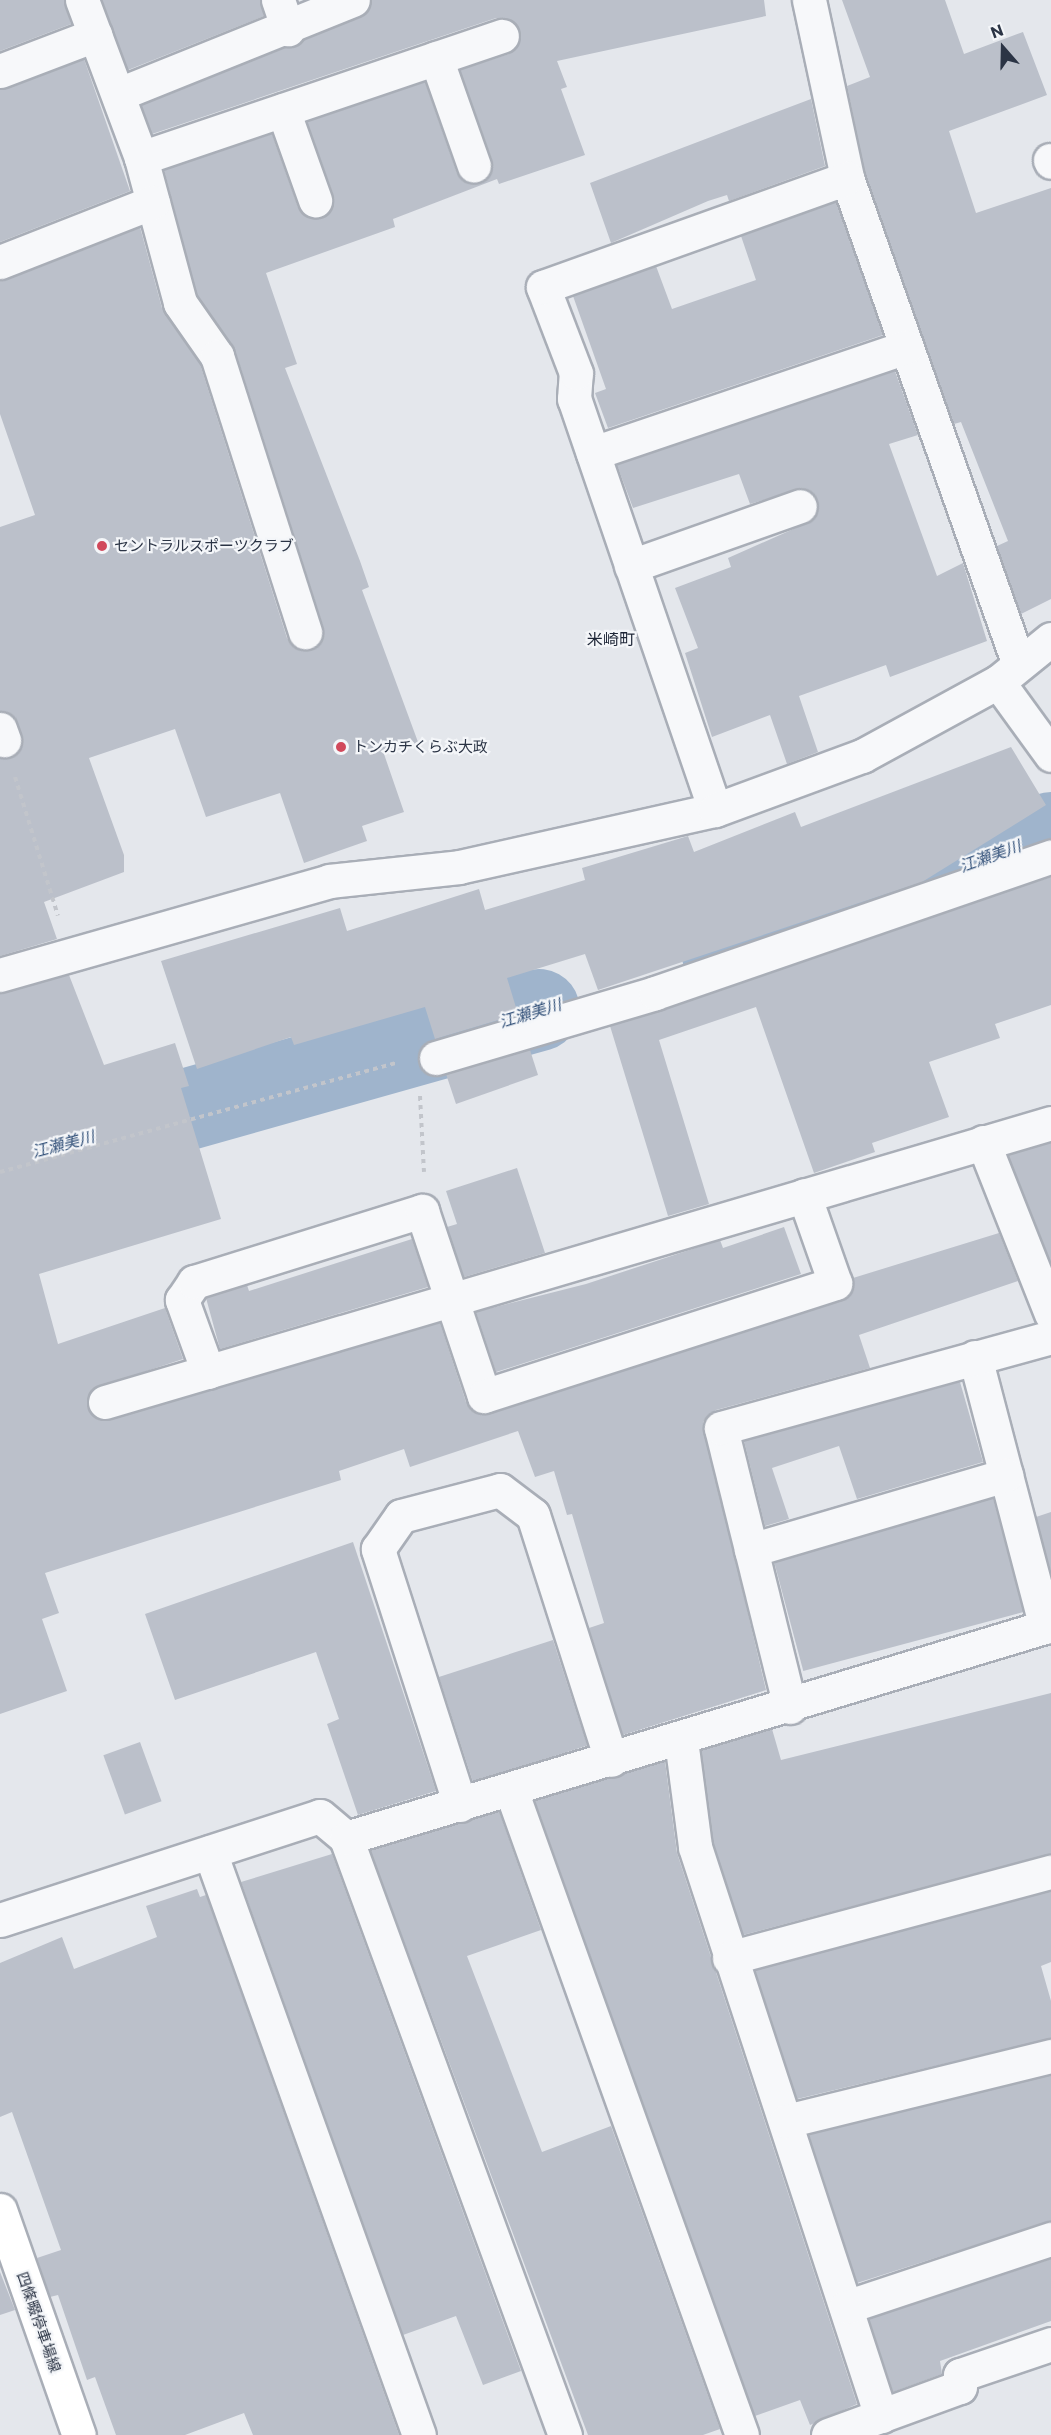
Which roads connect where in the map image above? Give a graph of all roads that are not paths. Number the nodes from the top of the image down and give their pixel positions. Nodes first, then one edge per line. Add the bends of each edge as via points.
1 (82, 0) edge
2 (353, 0) edge
3 (809, 0) edge
4 (283, 15) edge
5 (95, 35) junction
6 (502, 36) dead end
7 (436, 58) junction
8 (0, 71) edge
9 (119, 94) junction
10 (283, 110) junction
11 (141, 158) junction
12 (474, 166) dead end
13 (847, 178) junction
14 (315, 200) dead end
15 (153, 202) junction
16 (0, 262) edge
17 (907, 347) junction
18 (593, 453) junction
19 (800, 506) dead end
20 (631, 566) junction
21 (305, 632) dead end
22 (1051, 639) edge
23 (1008, 672) junction
24 (1051, 755) edge
25 (715, 810) junction
26 (1051, 857) edge
27 (0, 975) edge
28 (436, 1058) dead end
29 (1051, 1123) edge
30 (983, 1142) junction
31 (804, 1195) junction
32 (453, 1299) junction
33 (1051, 1314) edge
34 (1051, 1337) edge
35 (975, 1357) junction
36 (208, 1372) junction
37 (105, 1402) dead end
38 (1006, 1475) junction
39 (751, 1550) junction
40 (1049, 1626) edge
41 (790, 1707) junction
42 (681, 1740) junction
43 (611, 1760) junction
44 (511, 1790) junction
45 (460, 1805) junction
46 (346, 1838) junction
47 (210, 1852) junction
48 (1051, 1872) edge
49 (0, 1920) edge
50 (729, 1958) junction
51 (1051, 2056) edge
52 (786, 2121) junction
53 (0, 2210) edge
54 (1051, 2239) edge
55 (846, 2307) junction
56 (1051, 2344) edge
57 (870, 2425) edge
58 (79, 2435) edge
59 (419, 2435) edge
60 (565, 2435) edge
61 (742, 2435) edge
62 (828, 2435) edge

1 - 5 street
2 - 4 street
3 - 13 street
4 - 9 street
5 - 8 street
5 - 9 street
6 - 7 street
7 - 10 street
7 - 12 street
9 - 11 street
10 - 11 street
10 - 14 street
11 - 15 street
13 - 17 street
13 - 18 street via 543,287 576,373 574,399
15 - 16 street
15 - 21 street via 180,303 218,356
17 - 18 street
17 - 23 street
18 - 20 street
19 - 20 street
20 - 25 street
22 - 23 street
23 - 24 street
23 - 25 street via 862,756
25 - 27 street via 459,867 329,881 69,951
26 - 28 street via 655,993
29 - 30 street
30 - 31 street
30 - 33 street
31 - 32 street
31 - 32 street via 835,1283 484,1396
32 - 36 street
32 - 36 street via 422,1211 194,1282 182,1300
34 - 35 street
35 - 38 street
35 - 39 street via 721,1428
36 - 37 street
38 - 39 street
38 - 40 street
39 - 41 street
40 - 41 street
41 - 42 street
42 - 43 street
42 - 50 street via 695,1847
43 - 44 street
43 - 45 street via 533,1515 500,1490 401,1516 378,1549
44 - 45 street
44 - 61 street
45 - 46 street
46 - 47 street via 320,1816
46 - 60 street
47 - 49 street
47 - 59 street
48 - 50 street
50 - 52 street
51 - 52 street
52 - 55 street
53 - 58 main road, 四條畷停車場線
54 - 55 street
55 - 57 street
56 - 57 street via 960,2374 960,2387
57 - 62 street

